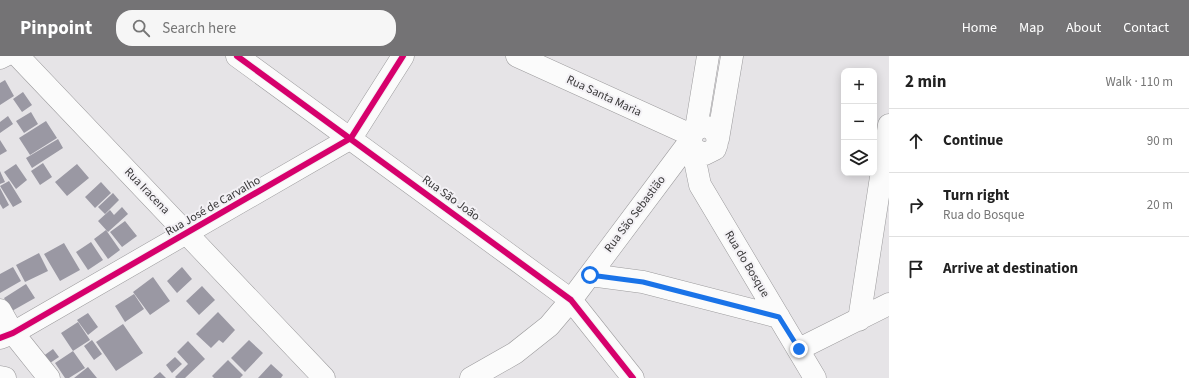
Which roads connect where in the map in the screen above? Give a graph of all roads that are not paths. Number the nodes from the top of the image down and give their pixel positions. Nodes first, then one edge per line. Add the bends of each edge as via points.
1 (4, 56) edge
2 (18, 56) edge
3 (237, 56) edge
4 (403, 56) edge
5 (517, 56) edge
6 (708, 56) edge
7 (732, 56) edge
8 (0, 58) edge
9 (889, 125) edge
10 (351, 138) junction
11 (692, 138) junction
12 (716, 144) junction
13 (716, 213) junction
14 (187, 234) junction
15 (590, 275) junction
16 (571, 300) junction
17 (889, 304) edge
18 (0, 310) edge
19 (779, 317) junction
20 (859, 320) junction
21 (6, 335) edge
22 (799, 349) junction
23 (0, 377) edge
24 (5, 378) edge
25 (49, 378) edge
26 (324, 378) edge
27 (471, 378) edge
28 (634, 378) edge
29 (815, 378) edge

1 - 8 street
2 - 14 street, Rua Iracena
3 - 10 street, Rua São João
4 - 10 street, Rua José de Carvalho
5 - 11 street, Rua Santa Maria
6 - 11 street, Rua São Sebastião
7 - 12 street
9 - 20 street
10 - 14 street, Rua José de Carvalho
10 - 16 street, Rua São João
11 - 12 street, Rua Santa Maria via 700,153 710,152
11 - 13 street, Rua do Bosque via 700,186
11 - 15 street, Rua São Sebastião
12 - 13 street via 712,171
13 - 19 street, Rua do Bosque
14 - 21 street, Rua José de Carvalho
14 - 26 street, Rua Iracena
15 - 16 street, Rua São Sebastião
15 - 19 street via 643,282
16 - 27 street, Rua São Sebastião via 549,326 515,353
16 - 28 street, Rua São João
17 - 20 street
18 - 21 street
19 - 22 street, Rua do Bosque
20 - 22 street
21 - 25 street
22 - 29 street, Rua do Bosque
23 - 24 street

